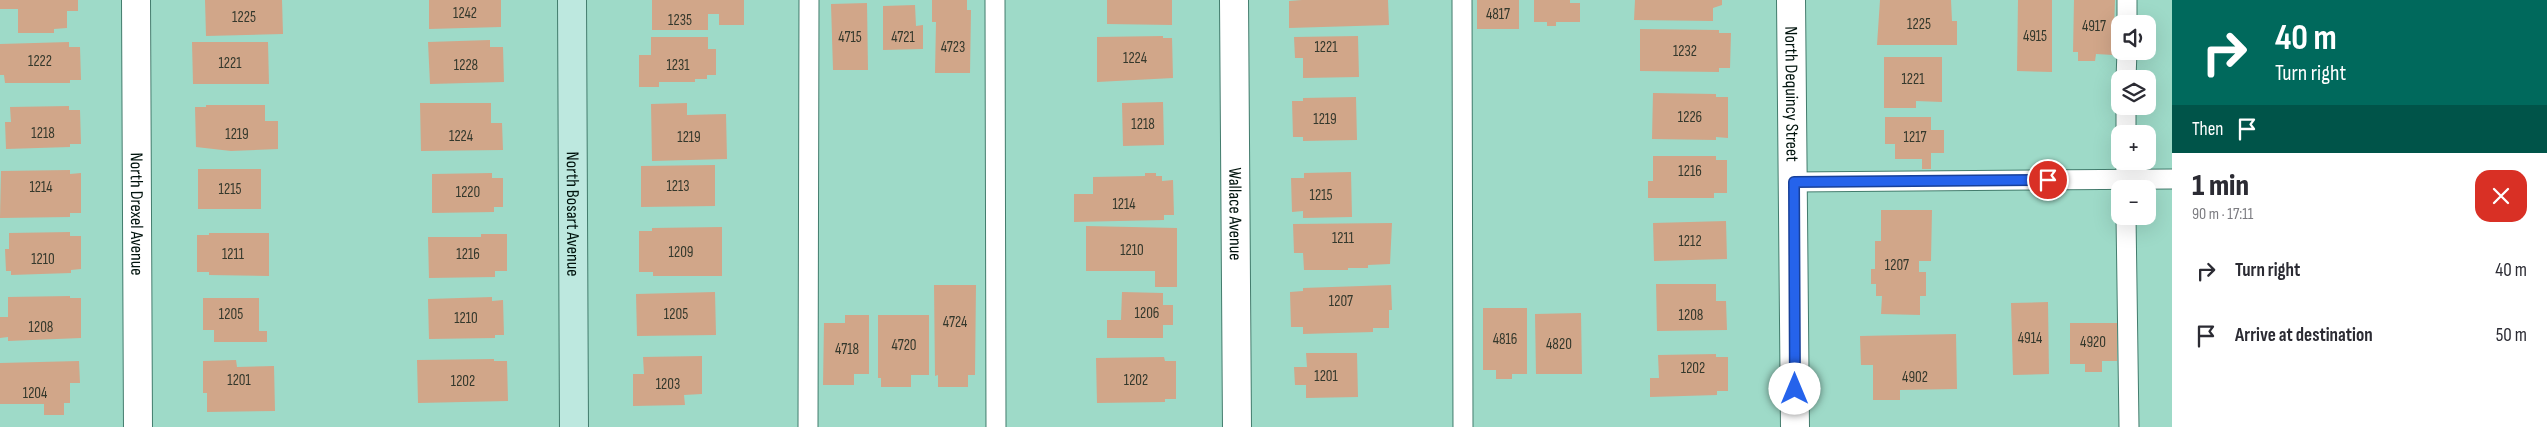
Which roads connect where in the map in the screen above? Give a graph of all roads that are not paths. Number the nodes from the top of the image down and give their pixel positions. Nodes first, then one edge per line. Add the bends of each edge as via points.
1 (136, 0) edge
2 (572, 0) edge
3 (809, 0) edge
4 (995, 0) edge
5 (1234, 0) edge
6 (1462, 0) edge
7 (1791, 0) edge
8 (2127, 0) edge
9 (2127, 15) edge
10 (2126, 176) edge
11 (2172, 179) edge
12 (1794, 182) junction
13 (2126, 225) edge
14 (138, 427) edge
15 (574, 427) edge
16 (808, 427) edge
17 (996, 427) edge
18 (1236, 427) edge
19 (1463, 427) edge
20 (1795, 427) edge
21 (2129, 427) edge

1 - 14 street, North Drexel Avenue
2 - 15 street, North Bosart Avenue
3 - 16 lane
4 - 17 lane
5 - 18 street, Wallace Avenue
6 - 19 lane
7 - 12 street, North Dequincy Street
8 - 9 lane
10 - 11 lane
10 - 12 lane
12 - 20 street, North Dequincy Street
13 - 21 lane

